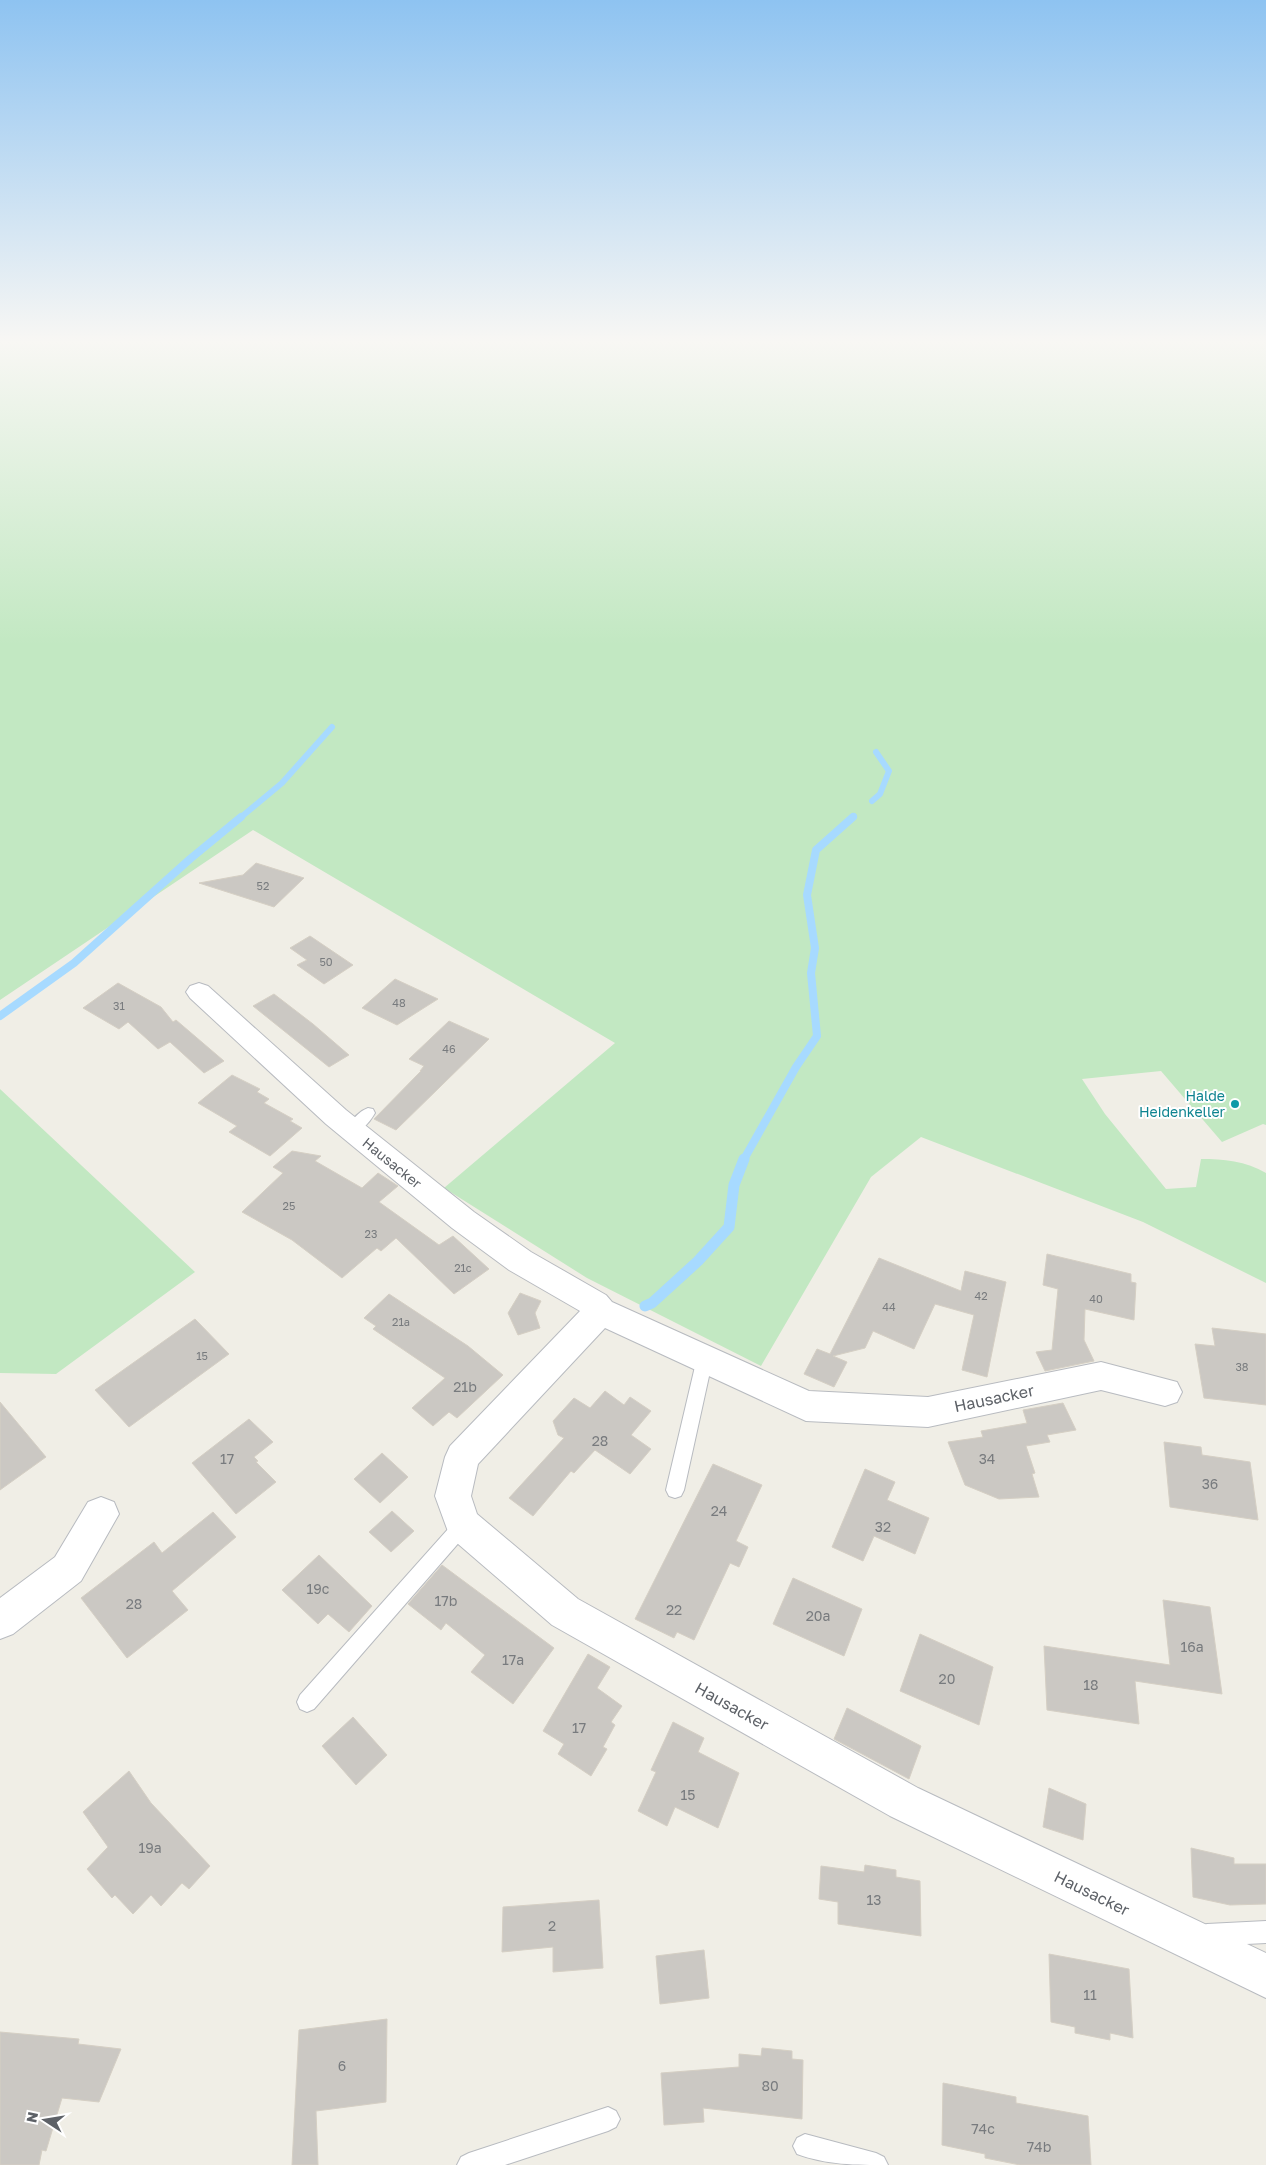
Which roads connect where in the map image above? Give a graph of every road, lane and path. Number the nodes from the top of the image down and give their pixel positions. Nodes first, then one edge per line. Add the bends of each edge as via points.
1 (199, 992) dead end
2 (601, 1311) junction
3 (705, 1358) junction
4 (1165, 1392) dead end
5 (675, 1490) dead end
6 (101, 1514) dead end
7 (463, 1525) junction
8 (0, 1621) edge
9 (307, 1702) dead end
10 (1266, 1932) edge
11 (1181, 1936) junction
12 (1266, 1976) edge
13 (608, 2118) dead end
14 (804, 2146) dead end
15 (469, 2165) edge
16 (876, 2165) edge

1 - 2 street, Hausacker via 360,1122 470,1225 520,1261 595,1304
2 - 3 street, Hausacker
2 - 7 street via 462,1457 453,1496
3 - 4 street, Hausacker via 806,1406 928,1412 1101,1376
3 - 5 lane
6 - 8 street via 68,1569
7 - 9 lane
7 - 11 street, Hausacker via 565,1612 904,1802
10 - 11 lane
11 - 12 street, Hausacker
13 - 15 lane
14 - 16 lane

